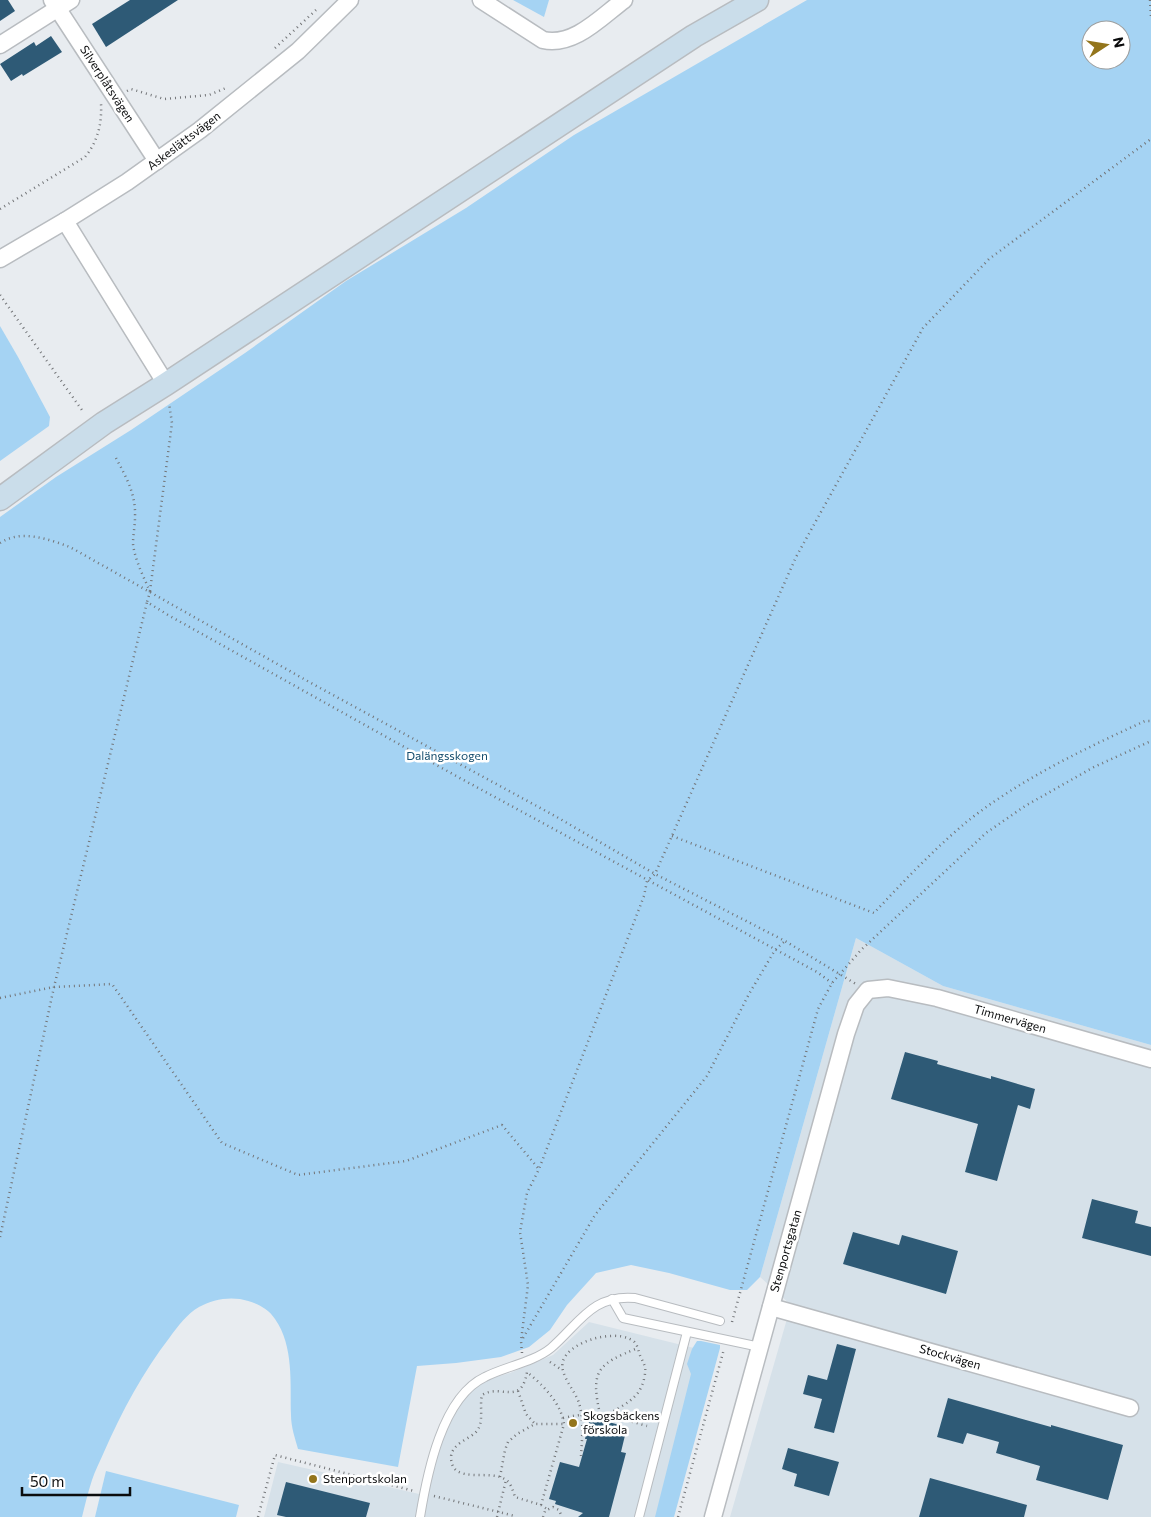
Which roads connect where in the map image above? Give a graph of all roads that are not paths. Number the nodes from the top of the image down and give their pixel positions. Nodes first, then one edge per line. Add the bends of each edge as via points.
1 (350, 0) edge
2 (481, 0) edge
3 (624, 0) edge
4 (757, 0) edge
5 (60, 3) edge
6 (0, 45) edge
7 (157, 161) junction
8 (66, 221) junction
9 (0, 259) edge
10 (166, 384) junction
11 (0, 499) edge
12 (868, 990) joint
13 (1151, 1059) edge
14 (612, 1299) junction
15 (771, 1306) junction
16 (720, 1321) dead end
17 (687, 1332) junction
18 (760, 1347) junction
19 (1130, 1408) dead end
20 (420, 1517) edge
21 (639, 1517) edge
22 (713, 1517) edge

1 - 7 street, Askeslättsvägen via 298,51
2 - 3 street via 544,40 554,42 583,31
4 - 10 main road via 694,36
5 - 6 street
5 - 7 street, Silverplåtsvägen via 105,101
7 - 8 street, Askeslättsvägen
8 - 9 street, Askeslättsvägen
8 - 10 street
10 - 11 main road via 104,423
12 - 13 street, Timmervägen via 888,988 937,998
12 - 15 street, Stenportsgatan via 856,1005 846,1034
14 - 16 lane via 635,1298
14 - 17 lane via 623,1318
14 - 20 lane via 578,1319 550,1349 483,1377 467,1388 446,1422 433,1460
15 - 18 street, Stenportsgatan
15 - 19 street, Stockvägen
17 - 18 lane
17 - 21 lane
18 - 22 street, Stenportsgatan

